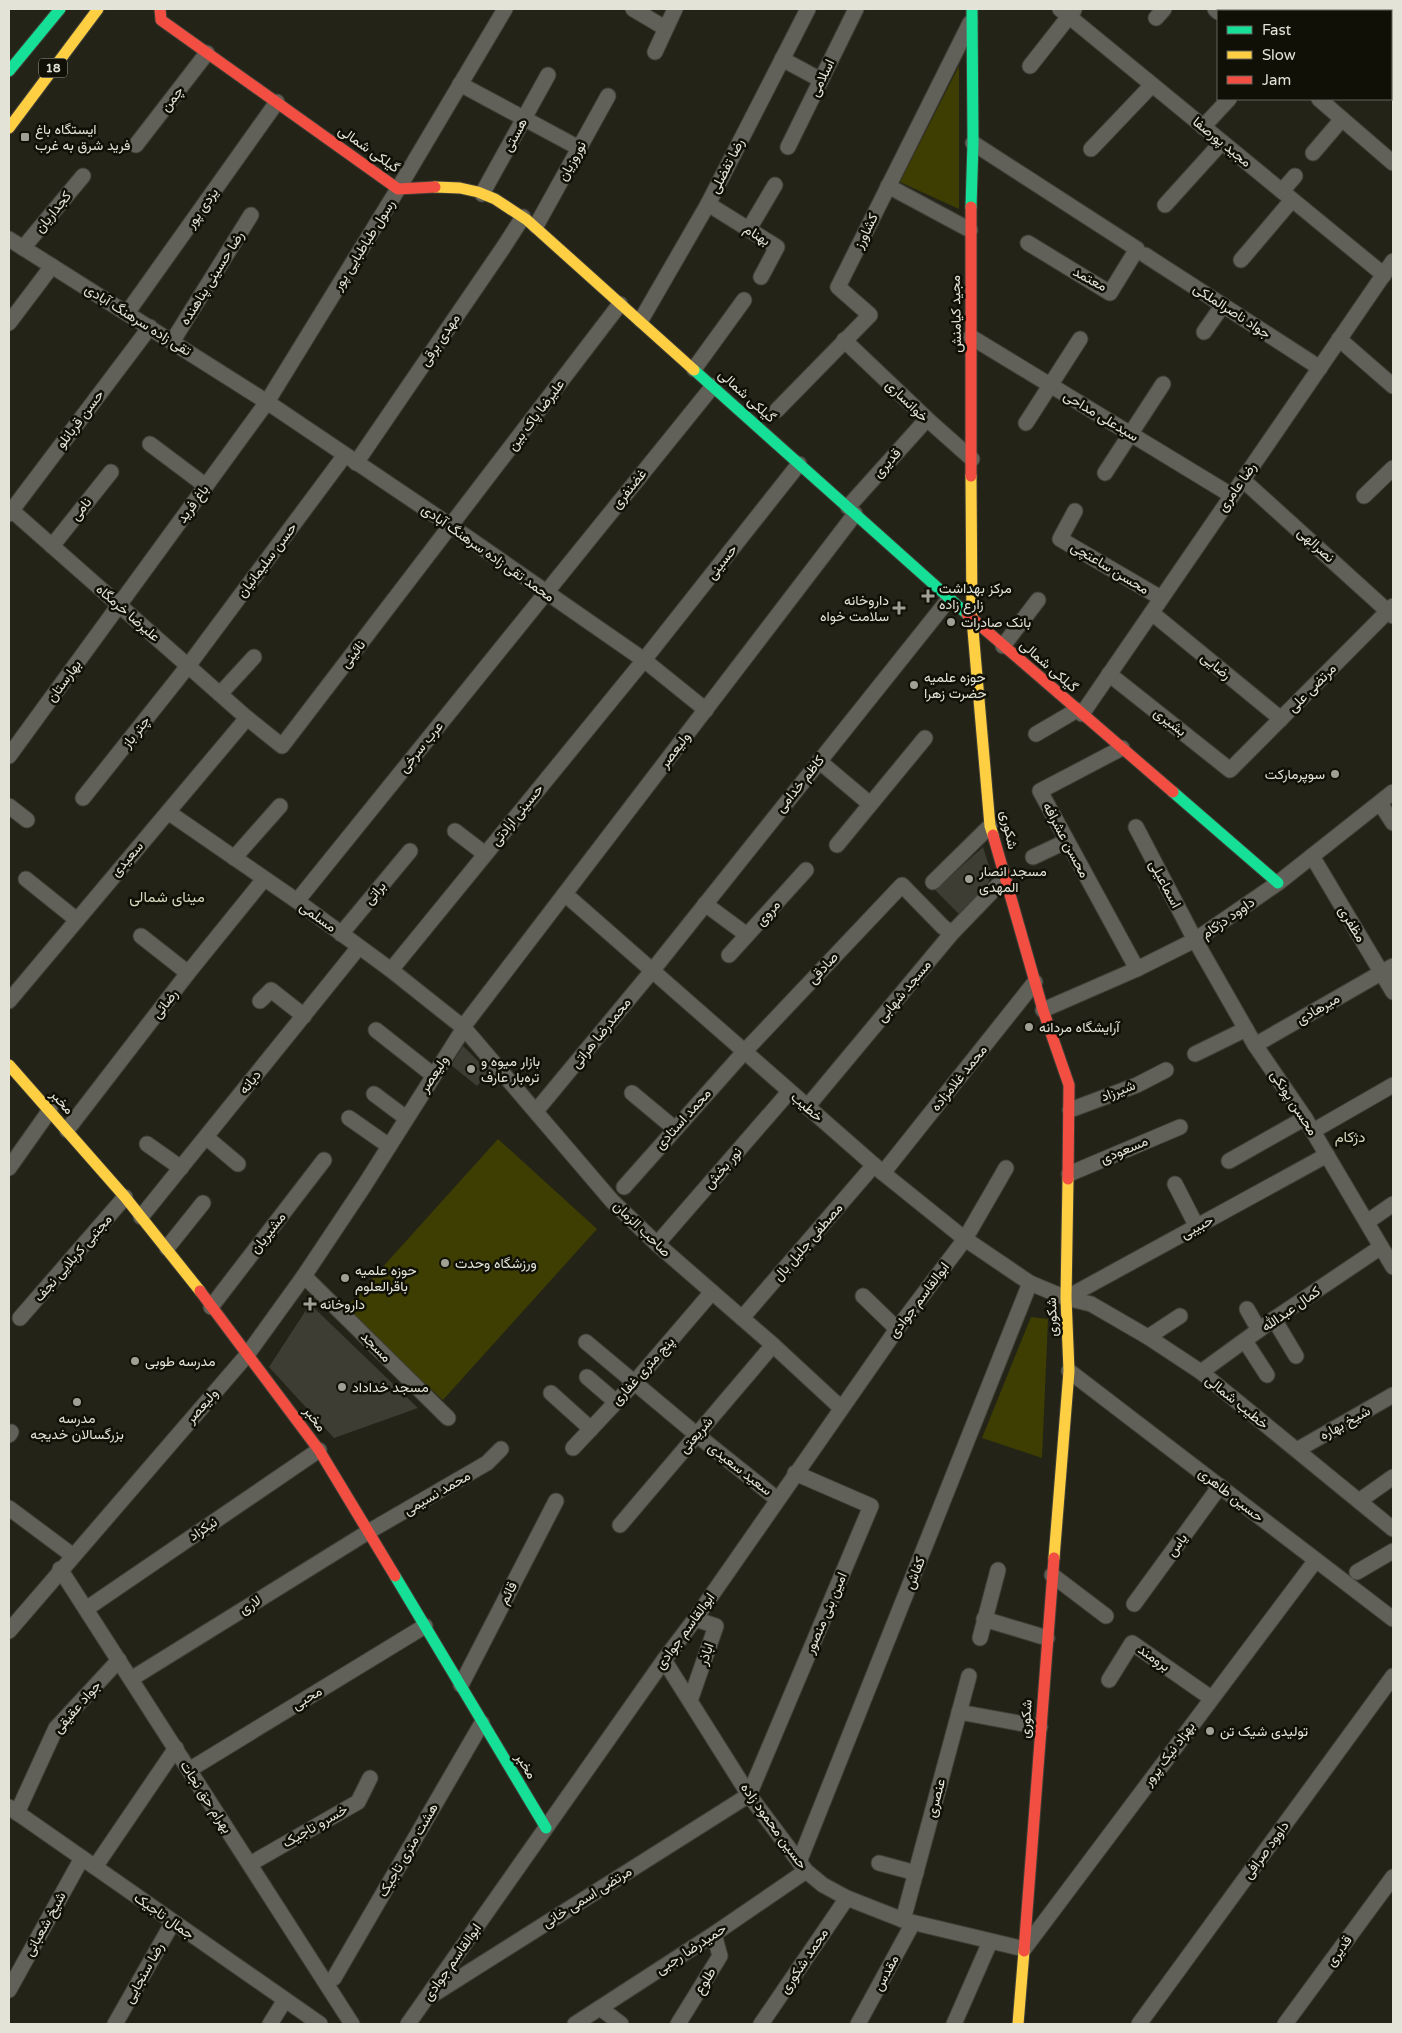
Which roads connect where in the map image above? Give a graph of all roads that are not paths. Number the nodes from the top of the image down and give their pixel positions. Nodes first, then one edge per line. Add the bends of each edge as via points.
1 (60, 9) edge
2 (98, 9) edge
3 (160, 9) edge
4 (505, 9) edge
5 (633, 9) edge
6 (675, 9) edge
7 (808, 9) edge
8 (856, 9) edge
9 (1068, 11) edge
10 (972, 14) edge
11 (666, 28) junction
12 (655, 52) dead end
13 (207, 53) junction
14 (782, 58) junction
15 (1030, 66) dead end
16 (9, 71) edge
17 (548, 75) dead end
18 (821, 80) junction
19 (460, 84) junction
20 (1152, 85) junction
21 (608, 96) dead end
22 (1228, 100) edge
23 (1320, 100) edge
24 (277, 102) junction
25 (524, 118) junction
26 (1342, 119) junction
27 (1203, 127) junction
28 (9, 128) edge
29 (973, 142) junction
30 (1222, 142) junction
31 (136, 145) dead end
32 (788, 147) dead end
33 (579, 148) junction
34 (1091, 148) dead end
35 (1313, 153) dead end
36 (1393, 163) edge
37 (83, 176) dead end
38 (1295, 176) dead end
39 (775, 185) dead end
40 (888, 186) junction
41 (398, 188) junction
42 (482, 194) junction
43 (1287, 196) junction
44 (708, 204) junction
45 (1165, 205) dead end
46 (251, 215) dead end
47 (523, 216) junction
48 (536, 226) junction
49 (749, 229) junction
50 (970, 230) junction
51 (9, 239) edge
52 (1028, 243) dead end
53 (23, 248) junction
54 (1141, 252) junction
55 (1241, 260) dead end
56 (1393, 261) edge
57 (52, 266) junction
58 (1384, 275) junction
59 (761, 277) dead end
60 (744, 300) dead end
61 (620, 304) junction
62 (1223, 305) junction
63 (128, 313) junction
64 (640, 320) junction
65 (9, 323) edge
66 (150, 327) junction
67 (1204, 332) dead end
68 (972, 337) junction
69 (1080, 339) dead end
70 (1339, 339) junction
71 (844, 340) junction
72 (172, 342) junction
73 (1320, 368) junction
74 (694, 369) junction
75 (1162, 384) dead end
76 (712, 386) junction
77 (1051, 386) junction
78 (1393, 386) edge
79 (267, 402) junction
80 (777, 410) dead end
81 (927, 419) junction
82 (1026, 423) dead end
83 (1130, 434) junction
84 (150, 444) dead end
85 (351, 459) junction
86 (972, 459) junction
87 (799, 464) junction
88 (1393, 468) edge
89 (111, 472) dead end
90 (1105, 473) dead end
91 (1243, 480) junction
92 (206, 486) junction
93 (1231, 495) junction
94 (1364, 496) dead end
95 (10, 511) edge
96 (852, 511) junction
97 (1075, 511) dead end
98 (451, 526) junction
99 (52, 546) junction
100 (546, 593) junction
101 (949, 598) junction
102 (1161, 598) junction
103 (1038, 600) dead end
104 (120, 606) junction
105 (1392, 611) edge
106 (1152, 613) junction
107 (972, 619) junction
108 (1003, 646) junction
109 (254, 658) dead end
110 (644, 660) junction
111 (188, 666) junction
112 (1109, 674) junction
113 (220, 694) junction
114 (706, 710) junction
115 (1080, 712) junction
116 (247, 718) junction
117 (1281, 719) junction
118 (1036, 734) dead end
119 (924, 738) dead end
120 (1122, 748) junction
121 (9, 756) edge
122 (819, 761) junction
123 (1230, 770) joint
124 (1393, 792) edge
125 (83, 798) dead end
126 (1380, 803) junction
127 (870, 804) junction
128 (9, 806) edge
129 (280, 806) dead end
130 (168, 812) junction
131 (27, 820) dead end
132 (1393, 823) edge
133 (990, 826) junction
134 (1136, 827) dead end
135 (455, 831) dead end
136 (1067, 841) junction
137 (837, 845) dead end
138 (410, 851) dead end
139 (485, 854) junction
140 (1312, 856) junction
141 (1033, 857) dead end
142 (234, 858) junction
143 (806, 870) dead end
144 (1005, 878) junction
145 (264, 879) junction
146 (26, 880) dead end
147 (933, 882) dead end
148 (1278, 883) junction
149 (564, 894) junction
150 (297, 902) junction
151 (706, 904) junction
152 (77, 920) junction
153 (952, 933) junction
154 (341, 934) junction
155 (747, 935) junction
156 (141, 936) dead end
157 (1195, 940) junction
158 (359, 947) junction
159 (729, 956) dead end
160 (1136, 969) junction
161 (1387, 969) edge
162 (391, 970) junction
163 (652, 971) junction
164 (188, 973) junction
165 (1036, 982) junction
166 (1393, 992) edge
167 (11, 993) edge
168 (260, 1001) dead end
169 (1043, 1010) junction
170 (304, 1016) junction
171 (464, 1028) junction
172 (1246, 1029) junction
173 (376, 1030) dead end
174 (1255, 1045) junction
175 (744, 1052) junction
176 (1195, 1054) dead end
177 (9, 1065) edge
178 (1166, 1070) dead end
179 (433, 1075) junction
180 (1393, 1085) edge
181 (789, 1092) junction
182 (632, 1093) dead end
183 (374, 1094) dead end
184 (807, 1107) junction
185 (50, 1110) junction
186 (1070, 1110) junction
187 (536, 1111) junction
188 (349, 1118) dead end
189 (406, 1118) junction
190 (1309, 1125) junction
191 (1180, 1127) dead end
192 (674, 1128) junction
193 (67, 1130) junction
194 (206, 1137) junction
195 (146, 1144) dead end
196 (389, 1146) junction
197 (1327, 1156) junction
198 (324, 1160) dead end
199 (1229, 1161) dead end
200 (238, 1164) dead end
201 (9, 1168) edge
202 (181, 1168) junction
203 (1006, 1168) dead end
204 (878, 1169) junction
205 (1069, 1174) junction
206 (1175, 1184) dead end
207 (624, 1188) dead end
208 (126, 1197) junction
209 (202, 1203) dead end
210 (1393, 1204) edge
211 (141, 1216) junction
212 (1367, 1222) junction
213 (1198, 1227) junction
214 (965, 1239) junction
215 (656, 1244) junction
216 (1381, 1247) junction
217 (167, 1248) junction
218 (1393, 1267) edge
219 (304, 1276) junction
220 (1030, 1283) junction
221 (712, 1292) junction
222 (863, 1296) dead end
223 (1066, 1298) junction
224 (211, 1307) junction
225 (1248, 1309) dead end
226 (1180, 1316) dead end
227 (20, 1318) dead end
228 (742, 1318) junction
229 (1274, 1319) junction
230 (897, 1329) junction
231 (1259, 1330) junction
232 (1148, 1338) junction
233 (1245, 1341) junction
234 (586, 1342) dead end
235 (773, 1346) junction
236 (247, 1355) junction
237 (1296, 1356) dead end
238 (1069, 1370) junction
239 (1201, 1372) junction
240 (1268, 1375) dead end
241 (587, 1377) dead end
242 (634, 1383) junction
243 (551, 1394) dead end
244 (1393, 1395) edge
245 (616, 1402) junction
246 (841, 1408) junction
247 (448, 1418) dead end
248 (590, 1429) junction
249 (697, 1435) junction
250 (501, 1448) dead end
251 (573, 1448) dead end
252 (319, 1450) junction
253 (1297, 1450) junction
254 (795, 1473) junction
255 (1393, 1477) edge
256 (1220, 1486) junction
257 (777, 1499) junction
258 (556, 1501) dead end
259 (1359, 1501) junction
260 (9, 1508) edge
261 (620, 1525) dead end
262 (1393, 1529) edge
263 (368, 1532) junction
264 (1393, 1551) edge
265 (72, 1556) junction
266 (1316, 1560) junction
267 (60, 1569) junction
268 (998, 1570) dead end
269 (1357, 1572) dead end
270 (1052, 1575) junction
271 (1134, 1604) dead end
272 (86, 1609) junction
273 (1106, 1616) dead end
274 (695, 1619) junction
275 (984, 1619) junction
276 (1393, 1619) edge
277 (425, 1626) junction
278 (9, 1631) edge
279 (980, 1638) dead end
280 (1047, 1638) junction
281 (119, 1660) junction
282 (664, 1660) junction
283 (969, 1676) dead end
284 (1393, 1676) edge
285 (131, 1679) junction
286 (1109, 1680) dead end
287 (461, 1686) junction
288 (1211, 1698) junction
289 (690, 1702) junction
290 (959, 1712) junction
291 (482, 1723) junction
292 (1040, 1727) junction
293 (176, 1748) junction
294 (189, 1770) junction
295 (370, 1778) dead end
296 (749, 1795) junction
297 (13, 1810) edge
298 (546, 1828) junction
299 (82, 1858) junction
300 (879, 1863) dead end
301 (250, 1864) junction
302 (95, 1867) junction
303 (803, 1867) junction
304 (916, 1873) junction
305 (1393, 1877) edge
306 (847, 1898) junction
307 (908, 1921) junction
308 (173, 1922) junction
309 (714, 1934) junction
310 (990, 1942) junction
311 (1024, 1949) junction
312 (334, 1978) dead end
313 (9, 1990) edge
314 (285, 2000) junction
315 (425, 2000) junction
316 (600, 2008) junction
317 (115, 2024) edge
318 (270, 2024) edge
319 (320, 2024) edge
320 (352, 2024) edge
321 (408, 2024) edge
322 (575, 2024) edge
323 (621, 2024) edge
324 (678, 2024) edge
325 (761, 2024) edge
326 (858, 2024) edge
327 (954, 2024) edge
328 (1018, 2024) edge
329 (1139, 2024) edge
330 (1285, 2024) edge

1 - 16 main road, 18
2 - 28 main road, 18
3 - 13 main road, گيلکی شمالی via 161,20
4 - 19 street, رسول طباطبایی پور
5 - 11 street
6 - 11 street
7 - 14 street, رضا تفضلی
8 - 18 street, اسلامی
9 - 15 street
9 - 20 street, مجید پورصفا
10 - 29 main road, مجید کیامنش
10 - 40 street, کشاورز
11 - 12 street
13 - 24 main road, گيلکی شمالی
13 - 31 street, چمن
14 - 18 street
14 - 44 street, رضا تفضلی
17 - 25 street, هستی
18 - 32 street, اسلامی
19 - 25 street
19 - 41 street, رسول طباطبایی پور
20 - 27 street, مجید پورصفا
20 - 34 street
21 - 33 street, نوروزیان
22 - 27 street
23 - 26 street
24 - 41 main road, گيلکی شمالی
24 - 63 street, یزدی پور
25 - 33 street
25 - 42 street, هستی
26 - 35 street
26 - 36 street
27 - 30 street, مجید پورصفا
29 - 50 main road, مجید کیامنش
29 - 54 street, جواد ناصرالملکی
30 - 43 street, مجید پورصفا
30 - 45 street
33 - 48 street, نوروزیان
37 - 53 street, کجداریان
38 - 43 street
39 - 49 street
40 - 50 street
40 - 71 street, کشاورز via 838,288 870,315
41 - 42 main road, گيلکی شمالی via 439,186
41 - 79 street, رسول طباطبایی پور
42 - 47 main road, گيلکی شمالی
43 - 55 street
43 - 58 street, مجید پورصفا
44 - 49 street, بهنام
44 - 64 street, رضا تفضلی
46 - 72 street, رضا حسینی پناهنده
47 - 48 main road, گيلکی شمالی
47 - 85 street, مهدی برقی
48 - 61 main road, گيلکی شمالی
49 - 59 street, بهنام via 777,247
50 - 68 main road, مجید کیامنش
51 - 53 street, تقی زاده سرهنگ آبادی
52 - 54 street, معتمد via 1110,293
53 - 57 street, تقی زاده سرهنگ آبادی
54 - 62 street, جواد ناصرالملکی
56 - 58 street, رضا عامری
57 - 63 street, تقی زاده سرهنگ آبادی
57 - 65 street
58 - 70 street, رضا عامری
60 - 74 street
61 - 64 main road, گيلکی شمالی
61 - 98 street, علیرضا پاک بین
62 - 67 street
62 - 73 street, جواد ناصرالملکی
63 - 66 street, تقی زاده سرهنگ آبادی
64 - 74 main road, گيلکی شمالی
66 - 72 street, تقی زاده سرهنگ آبادی
66 - 95 street, حسن قربانلو
68 - 77 street, سیدعلی مداحی
68 - 86 main road, مجید کیامنش
69 - 77 street
70 - 73 street, رضا عامری
70 - 78 street
71 - 80 street, کشاورز
71 - 81 street, خوانساری
72 - 79 street, تقی زاده سرهنگ آبادی
73 - 91 street, رضا عامری
74 - 76 main road, گيلکی شمالی
75 - 83 street
76 - 87 main road, گيلکی شمالی
76 - 100 street, غضنفری
77 - 82 street
77 - 83 street, سیدعلی مداحی
79 - 85 street, محمد تقی زاده سرهنگ آبادی
79 - 92 street, باغ فرید
81 - 86 street, خوانساری
81 - 96 street, قدیری
83 - 90 street
83 - 93 street, سیدعلی مداحی
84 - 92 street
85 - 98 street, محمد تقی زاده سرهنگ آبادی
85 - 111 street, حسن سلیمانیان
86 - 107 main road, مجید کیامنش
87 - 96 main road, گيلکی شمالی
87 - 110 street, حسینی
88 - 94 street
89 - 99 street, نامی
91 - 93 street, رضا عامری
91 - 105 street, نصرالهی
92 - 104 street, باغ فرید
93 - 102 street, رضا عامری
95 - 99 street, علیرضا خرمگاه
96 - 101 main road, گيلکی شمالی
96 - 114 street, ولیعصر
97 - 102 street, محسن ساعتچی via 1060,539
98 - 100 street, محمد تقی زاده سرهنگ آبادی
98 - 116 street, نائینی via 282,746
99 - 104 street, علیرضا خرمگاه
100 - 110 street, محمد تقی زاده سرهنگ آبادی
100 - 150 street, عرب سرخی
101 - 107 main road, گيلکی شمالی
101 - 122 street, کاظم خدامی
102 - 106 street, رضا عامری
103 - 108 street
104 - 111 street, علیرضا خرمگاه
104 - 121 street, بهارستان
105 - 117 street, مرتضی علی
106 - 112 street, رضا عامری
106 - 117 street, رضایی
107 - 108 main road, گيلکی شمالی
107 - 133 main road, شکوری
108 - 115 main road, گيلکی شمالی
109 - 113 street
110 - 114 street, محمد تقی زاده سرهنگ آبادی
110 - 139 street, حسینی ارادتی
111 - 113 street, علیرضا خرمگاه
111 - 125 street, چتر باز
112 - 115 street, رضا عامری
112 - 123 street, بشیری
113 - 116 street, علیرضا خرمگاه
114 - 149 street, ولیعصر
115 - 118 street
115 - 120 main road, گيلکی شمالی
116 - 130 street, سعیدی
117 - 123 street, مرتضی علی
119 - 127 street
120 - 136 street, محسن عشرافه via 1040,791
120 - 148 main road, گيلکی شمالی
122 - 127 street
122 - 151 street, کاظم خدامی
124 - 126 street, داوود دژکام
126 - 132 street
126 - 140 street, داوود دژکام
127 - 137 street
128 - 131 street
129 - 142 street
130 - 142 street, مسلمی
130 - 152 street, سعیدی
133 - 144 main road, شکوری
133 - 147 street
134 - 157 street, اسماعیلی
135 - 139 street
136 - 141 street
136 - 160 street, محسن عشرافه
138 - 154 street, براتی
139 - 162 street, حسینی ارادتی
140 - 148 street, داوود دژکام
140 - 161 street, مظفری
142 - 145 street, مسلمی
143 - 155 street, مروی
144 - 153 street, مسجد شهابی
144 - 165 main road, شکوری
145 - 150 street, مسلمی
145 - 164 street, رضائی
146 - 152 street
148 - 157 street, داوود دژکام
149 - 163 street, خطیب
149 - 171 street, ولیعصر
150 - 154 street, مسلمی
151 - 155 street
151 - 163 street, کاظم خدامی
152 - 167 street, سعیدی
153 - 175 street, صادقی via 902,885
153 - 184 street, مسجد شهابی
154 - 158 street, مسلمی
155 - 159 street, مروی
156 - 164 street
157 - 160 street, داوود دژکام
157 - 172 street, محسن پونکی
158 - 162 street, مسلمی
158 - 170 street, دیانه
160 - 169 street, داوود دژکام
161 - 166 street, مظفری
161 - 174 street, میرهادی
162 - 171 street, مسلمی
163 - 175 street, خطیب
163 - 187 street, محمدرضا هراتی
164 - 193 street, رضائی
165 - 169 main road, شکوری
165 - 204 street, محمد غلامزاده
168 - 170 street via 271,990
169 - 186 main road, شکوری via 1069,1085
170 - 194 street, دیانه
171 - 179 street, ولیعصر
171 - 187 street, صاحب الزمان
172 - 174 street, محسن پونکی
172 - 176 street
173 - 179 street
174 - 190 street, محسن پونکی
175 - 181 street, خطیب
175 - 192 street, محمد استادی
177 - 185 main road, مخبر
178 - 186 street, شیرزاد
179 - 189 street, ولیعصر
180 - 190 street
181 - 184 street, خطیب
181 - 215 street, نور بخش
182 - 192 street
183 - 189 street
184 - 204 street, خطیب
185 - 193 main road, مخبر
185 - 201 street
186 - 205 main road, شکوری
187 - 215 street, صاحب الزمان via 612,1201
188 - 196 street
189 - 196 street, ولیعصر
190 - 197 street, محسن پونکی
190 - 199 street
191 - 205 street, مسعودی
192 - 207 street, محمد استادی
193 - 208 main road, مخبر
194 - 200 street
194 - 202 street, دیانه
195 - 202 street
196 - 219 street, ولیعصر
197 - 212 street, محسن پونکی
197 - 213 street, حبیبی
198 - 224 street, مشیریان
202 - 211 street, دیانه
203 - 214 street, ابوالقاسم جوادی
204 - 214 street, خطیب
204 - 228 street, مصطفی جلیل بال
205 - 223 main road, شکوری
206 - 213 street
208 - 211 main road, مخبر
208 - 227 street, مجتبی کربلایی نجف
209 - 217 street
210 - 212 street
211 - 217 main road, مخبر
212 - 216 street, محسن پونکی
213 - 223 street, حبیبی
214 - 220 street, خطیب
214 - 230 street, ابوالقاسم جوادی
215 - 221 street, صاحب الزمان
216 - 218 street, محسن پونکی
216 - 229 street, کمال عبدالله
217 - 224 main road, مخبر
219 - 236 street, ولیعصر
219 - 247 street, مسجد
220 - 223 street, خطیب
220 - 303 street, کفاش
221 - 228 street, صاحب الزمان
221 - 242 street, پنج متری غفاری
222 - 230 street
223 - 232 street, خطیب شمالی via 1091,1304
223 - 238 main road, شکوری
224 - 236 main road, مخبر
225 - 231 street
226 - 232 street
228 - 235 street, صاحب الزمان
229 - 231 street, کمال عبدالله
229 - 237 street
230 - 246 street, ابوالقاسم جوادی
231 - 233 street, کمال عبدالله
232 - 239 street, خطیب شمالی
233 - 239 street, کمال عبدالله
233 - 240 street
234 - 242 street, سعید سعیدی
235 - 246 street, صاحب الزمان
235 - 249 street, شریعتی
236 - 252 main road, مخبر
236 - 265 street, ولیعصر
238 - 256 street, حسین طاهری
238 - 270 main road, شکوری
239 - 253 street, خطیب شمالی
241 - 245 street
242 - 245 street, پنج متری غفاری
242 - 249 street, سعید سعیدی
243 - 248 street
244 - 253 street, شیخ بهاره
245 - 248 street, پنج متری غفاری
246 - 254 street, ابوالقاسم جوادی
248 - 251 street, پنج متری غفاری
249 - 257 street, سعید سعیدی
249 - 261 street, شریعتی
250 - 263 street, محمد نسیمی via 487,1463
252 - 263 main road, مخبر
252 - 272 street, نیکزاد
253 - 259 street, خطیب شمالی
254 - 257 street, ابوالقاسم جوادی
254 - 296 street, امین بنی منصور via 871,1506
255 - 259 street
256 - 266 street, حسین طاهری
256 - 271 street, یاس
257 - 274 street, ابوالقاسم جوادی
258 - 287 street, قائم
259 - 262 street, خطیب شمالی
260 - 265 street
263 - 277 main road, مخبر
263 - 285 street, لاری
264 - 269 street
265 - 267 street, ولیعصر
266 - 276 street, حسین طاهری
266 - 288 street, بهزاد نیک پرور
267 - 272 street, بهرام حق نجات
267 - 278 street, ولیعصر
268 - 275 street
270 - 273 street
270 - 280 main road, شکوری
272 - 281 street, بهرام حق نجات
274 - 282 street, ابوالقاسم جوادی
274 - 289 street, اباذر via 716,1626
275 - 279 street
275 - 280 street
277 - 287 main road, مخبر
277 - 294 street, محبی
280 - 292 main road, شکوری
281 - 285 street, بهرام حق نجات
281 - 297 street, جواد عقیقی via 56,1728
282 - 289 street, حسین محمود زاده
282 - 298 street, ابوالقاسم جوادی
283 - 290 street, عنصری
284 - 329 street, داوود صرافی
285 - 293 street, بهرام حق نجات
286 - 288 street, برومند via 1132,1643
287 - 291 main road, مخبر
288 - 311 street, بهزاد نیک پرور
289 - 296 street, حسین محمود زاده
290 - 292 street
290 - 304 street, عنصری
291 - 298 main road, مخبر
291 - 312 street, هشت متری تاجیک
292 - 311 main road, شکوری
293 - 294 street, بهرام حق نجات
293 - 302 street
294 - 301 street, بهرام حق نجات
295 - 301 street, خسرو تاجیک via 358,1802
296 - 303 street, حسین محمود زاده
296 - 315 street, مرتضی اسمی خانی
297 - 299 street, جمال تاجیک
298 - 315 street, ابوالقاسم جوادی
299 - 302 street, جمال تاجیک
299 - 313 street, شیخ شعبانی
300 - 304 street
301 - 320 street, بهرام حق نجات
302 - 308 street, جمال تاجیک
303 - 306 street, حسین محمود زاده via 824,1885
303 - 309 street, حمیدرضا رجبی
304 - 307 street, عنصری
305 - 330 street, قدیری
306 - 307 street, حسین محمود زاده
306 - 325 street, محمد شکوری
307 - 310 street, حسین محمود زاده
307 - 326 street, مقدس
308 - 314 street, جمال تاجیک
308 - 317 street, رضا سنجایی
309 - 316 street, حمیدرضا رجبی
309 - 324 street, طلوع via 720,1956
310 - 311 street, حسین محمود زاده
310 - 327 street
311 - 328 main road, شکوری
314 - 318 street
314 - 319 street, جمال تاجیک
315 - 321 street, ابوالقاسم جوادی
316 - 322 street, حمیدرضا رجبی
316 - 323 street

